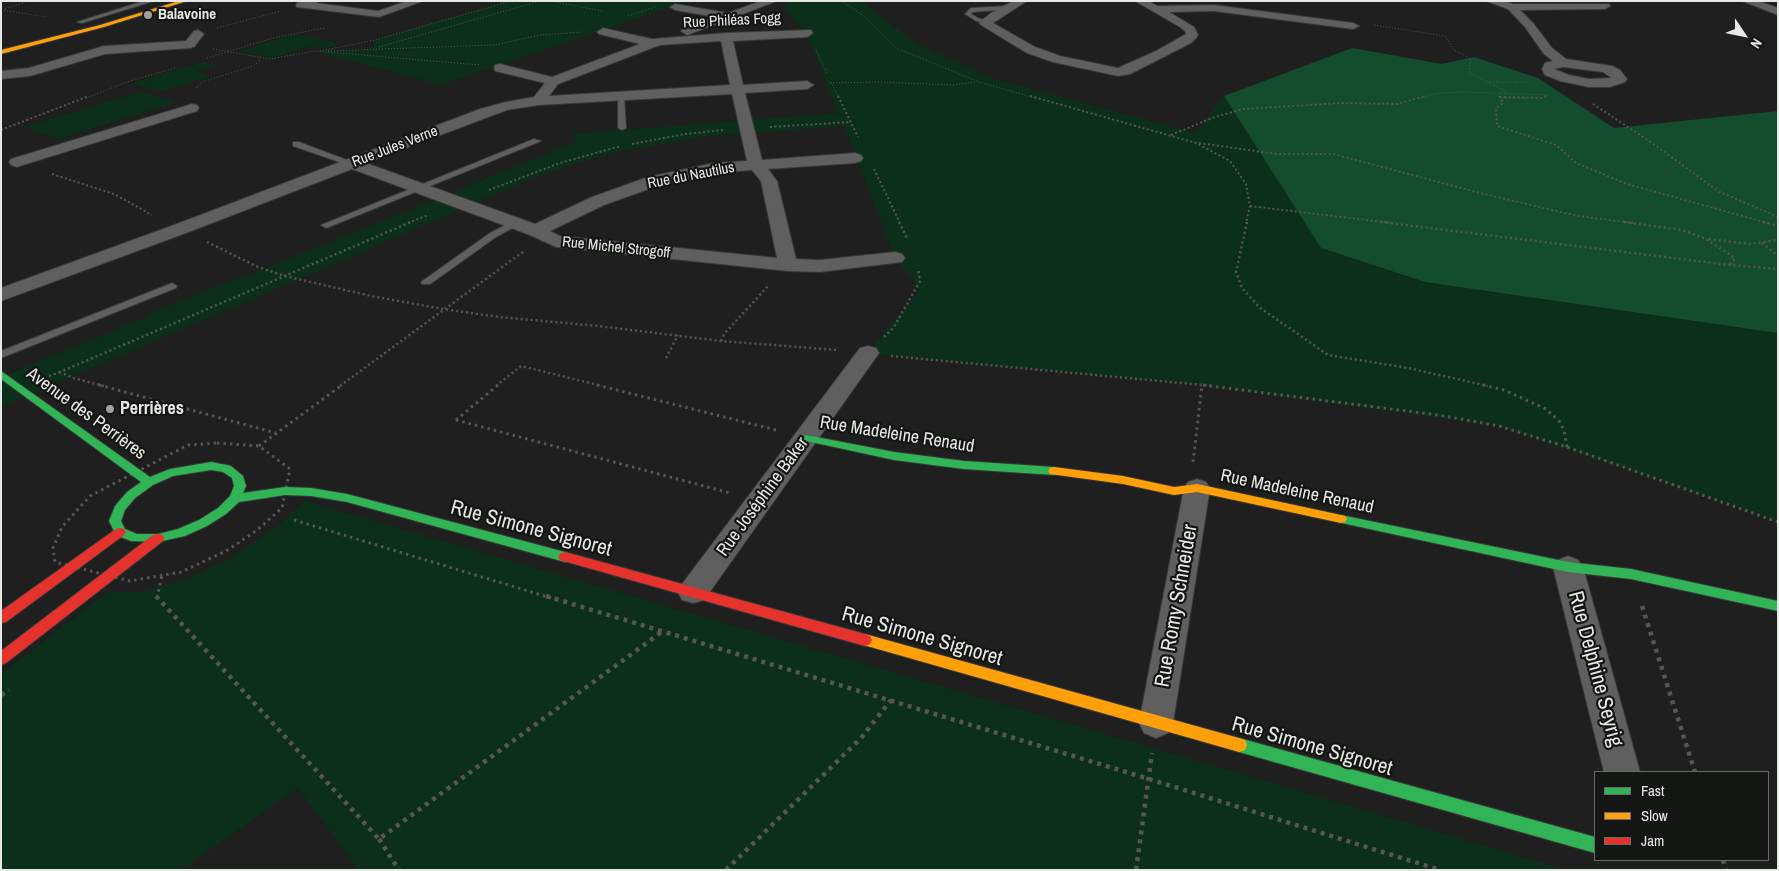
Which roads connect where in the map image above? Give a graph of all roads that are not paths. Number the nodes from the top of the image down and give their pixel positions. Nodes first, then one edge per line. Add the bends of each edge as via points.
1 (151, 1) edge
2 (185, 1) edge
3 (313, 1) edge
4 (418, 1) edge
5 (772, 1) edge
6 (1022, 1) edge
7 (1140, 1) edge
8 (1491, 1) edge
9 (1747, 1) edge
10 (1514, 4) edge
11 (1605, 6) dead end
12 (675, 7) dead end
13 (1008, 8) junction
14 (1156, 9) junction
15 (1778, 12) edge
16 (729, 16) junction
17 (985, 21) junction
18 (102, 26) junction
19 (1354, 26) road end
20 (603, 32) road end
21 (807, 33) dead end
22 (198, 34) road end
23 (726, 38) junction
24 (656, 42) junction
25 (1, 52) edge
26 (1563, 63) dead end
27 (500, 68) road end
28 (30, 72) junction
29 (1, 75) edge
30 (553, 81) junction
31 (807, 85) dead end
32 (1, 87) edge
33 (737, 89) junction
34 (621, 96) junction
35 (539, 101) junction
36 (192, 108) road end
37 (622, 128) dead end
38 (537, 141) dead end
39 (296, 144) dead end
40 (856, 158) dead end
41 (9, 160) edge
42 (351, 164) junction
43 (756, 164) junction
44 (420, 189) junction
45 (515, 223) junction
46 (326, 225) dead end
47 (540, 234) junction
48 (895, 258) dead end
49 (788, 265) junction
50 (426, 282) dead end
51 (172, 286) dead end
52 (1, 295) edge
53 (868, 354) dead end
54 (1, 355) edge
55 (1, 374) edge
56 (806, 438) junction
57 (150, 482) junction
58 (1197, 488) junction
59 (234, 498) junction
60 (120, 532) junction
61 (158, 538) junction
62 (1568, 567) junction
63 (693, 592) junction
64 (1778, 606) edge
65 (1, 618) edge
66 (1, 658) edge
67 (1156, 723) junction
68 (1622, 771) edge
69 (1594, 845) edge

1 - 18 lane via 80,22
2 - 18 street
3 - 4 street via 301,5 379,14
5 - 16 street, Rue Philéas Fogg
6 - 13 street
7 - 14 street
8 - 10 street
9 - 15 street
10 - 11 street
10 - 26 street via 1514,12 1548,51
12 - 16 street
13 - 17 street
13 - 17 lane via 971,10 968,14
14 - 17 street via 1184,25 1192,35 1167,51 1118,72 1031,50 989,27
14 - 19 street via 1214,8
16 - 24 street, Rue Philéas Fogg
18 - 25 street
20 - 24 street
21 - 23 street, Rue Philéas Fogg
22 - 28 street via 190,44 104,50
23 - 24 street, Rue Philéas Fogg
23 - 33 street
24 - 30 street, Rue Philéas Fogg
27 - 30 street
28 - 29 street
28 - 32 street via 18,85
30 - 35 street
31 - 33 street, Rue Jules Verne
33 - 34 street, Rue Jules Verne
33 - 43 street
34 - 35 street, Rue Jules Verne
34 - 37 lane
35 - 42 street, Rue Jules Verne via 485,112
36 - 41 street
38 - 44 lane
39 - 42 lane
40 - 43 street, Rue du Nautilus
42 - 44 street, Rue Michel Strogoff
42 - 52 street, Rue Jules Verne
43 - 47 street, Rue du Nautilus via 714,168 654,181 598,201
43 - 49 street via 769,182
44 - 45 street, Rue Michel Strogoff
44 - 46 lane
45 - 47 street, Rue Michel Strogoff
45 - 50 lane
47 - 49 street, Rue Michel Strogoff via 556,241
48 - 49 street, Rue Michel Strogoff via 820,266
51 - 54 lane
53 - 56 street, Rue Joséphine Baker
55 - 57 street, Avenue des Perrières
56 - 58 street, Rue Madeleine Renaud via 894,456 964,465 1036,468 1174,491
56 - 63 street, Rue Joséphine Baker
57 - 59 street via 192,468 211,466 227,469 237,476 240,486
57 - 60 street via 131,495 119,509 115,522
58 - 62 street, Rue Madeleine Renaud
58 - 67 street, Rue Romy Schneider
59 - 61 street via 204,523
59 - 63 street, Rue Simone Signoret via 285,491 347,498
60 - 61 street via 136,538
60 - 65 street
61 - 66 street
62 - 64 street, Rue Madeleine Renaud via 1632,574
62 - 68 street, Rue Delphine Seyrig
63 - 67 street, Rue Simone Signoret
67 - 69 street, Rue Simone Signoret

